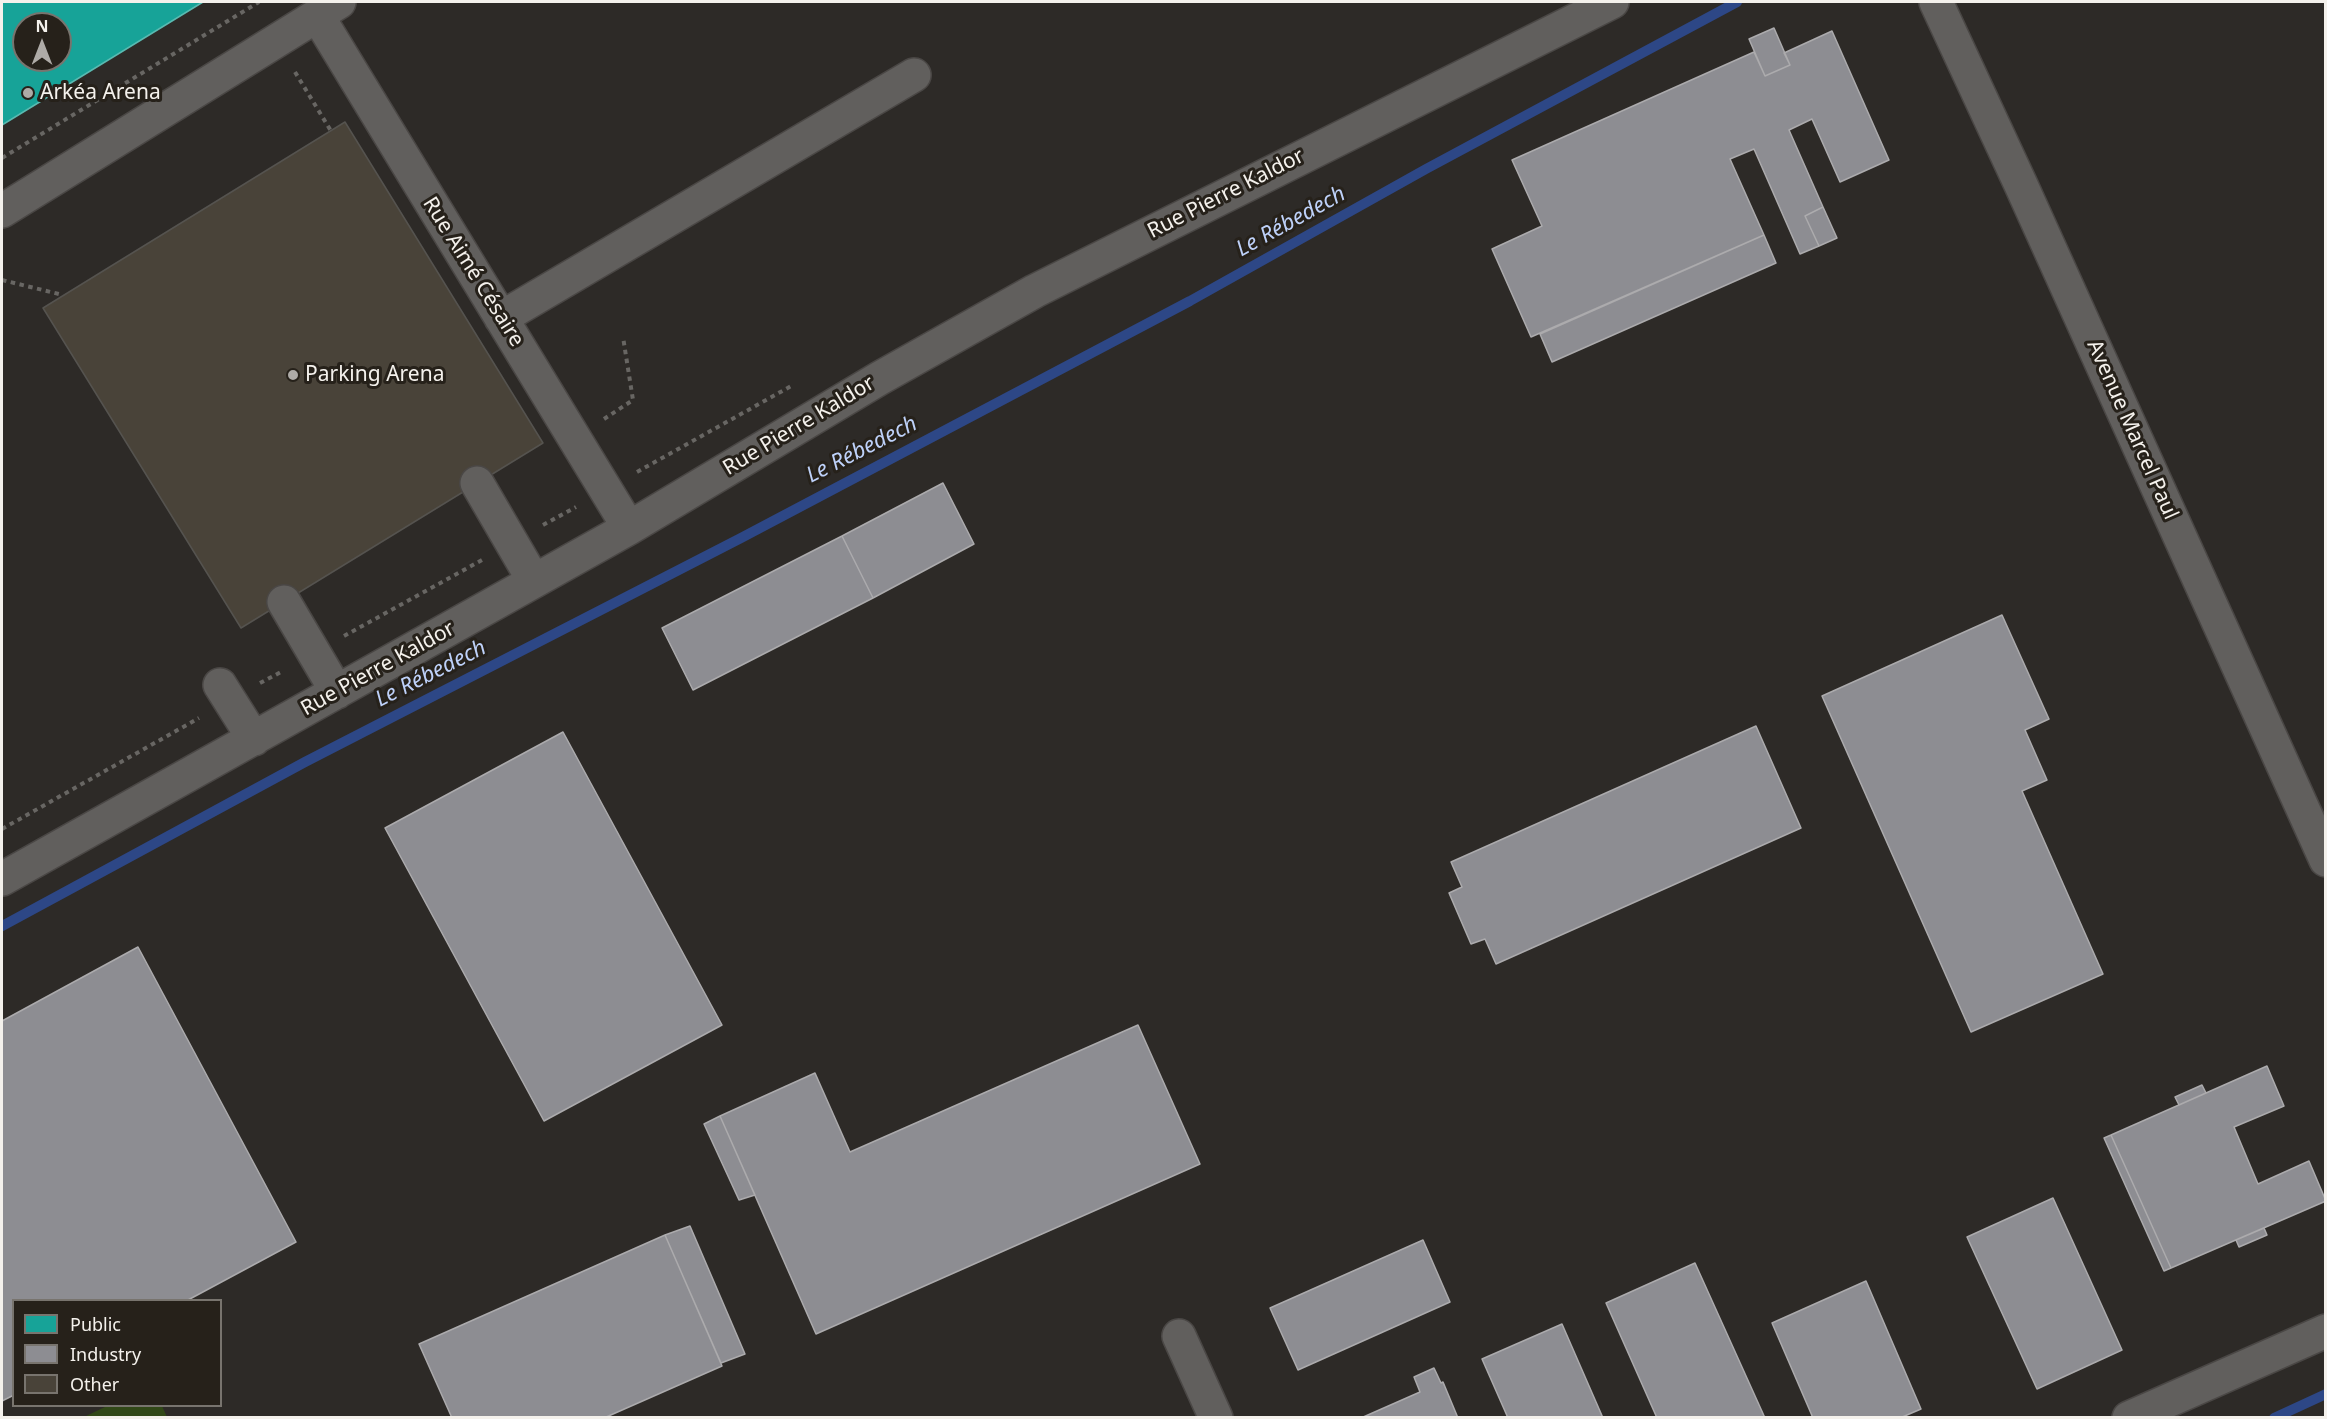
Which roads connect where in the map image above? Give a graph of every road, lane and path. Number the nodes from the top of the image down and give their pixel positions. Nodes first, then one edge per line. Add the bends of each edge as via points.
1 (259, 2) edge
2 (1612, 2) edge
3 (1936, 2) edge
4 (328, 8) edge
5 (295, 72) dead end
6 (915, 75) dead end
7 (331, 131) dead end
8 (2, 158) edge
9 (2, 211) edge
10 (2, 280) edge
11 (63, 295) dead end
12 (501, 318) junction
13 (623, 337) dead end
14 (596, 424) dead end
15 (477, 483) dead end
16 (629, 528) junction
17 (534, 581) junction
18 (284, 602) dead end
19 (220, 685) dead end
20 (337, 692) junction
21 (254, 739) junction
22 (2325, 860) edge
23 (2, 879) edge
24 (2325, 1331) edge
25 (1179, 1336) dead end
26 (1216, 1418) edge
27 (2129, 1418) edge

1 - 8 path
2 - 16 street, Rue Pierre Kaldor via 1035,291 880,378
3 - 22 street, Avenue Marcel Paul
4 - 9 street
4 - 12 street, Rue Aimé Césaire
5 - 7 path
6 - 12 street
10 - 11 path
12 - 16 street, Rue Aimé Césaire
13 - 14 path via 633,400
15 - 17 street
16 - 17 street, Rue Pierre Kaldor
17 - 20 street, Rue Pierre Kaldor
18 - 20 street
19 - 21 street
20 - 21 street, Rue Pierre Kaldor
21 - 23 street, Rue Pierre Kaldor
24 - 27 street
25 - 26 street

